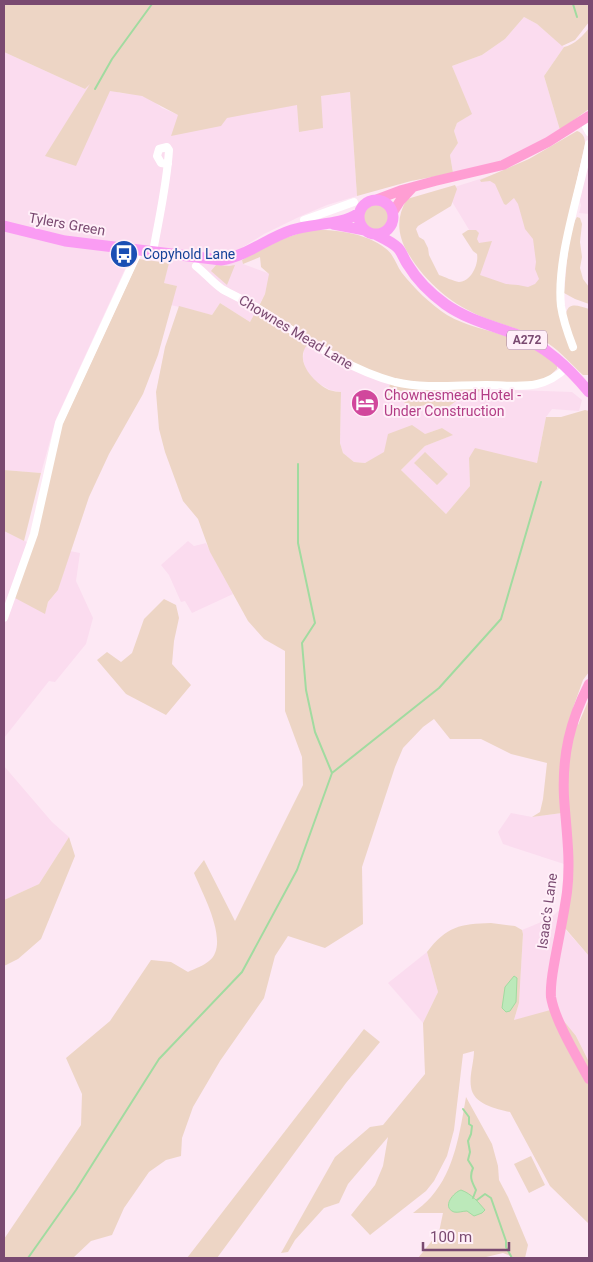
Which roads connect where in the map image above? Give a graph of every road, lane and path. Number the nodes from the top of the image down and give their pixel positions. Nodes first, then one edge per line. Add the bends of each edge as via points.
1 (586, 118) edge
2 (589, 132) edge
3 (589, 144) edge
4 (168, 164) dead end
5 (412, 188) junction
6 (378, 199) junction
7 (354, 202) dead end
8 (359, 213) junction
9 (393, 216) junction
10 (326, 217) junction
11 (304, 220) dead end
12 (4, 226) edge
13 (370, 232) junction
14 (398, 248) junction
15 (139, 250) junction
16 (153, 252) junction
17 (196, 266) dead end
18 (573, 347) dead end
19 (567, 367) junction
20 (589, 392) edge
21 (4, 618) edge
22 (589, 684) edge
23 (589, 1079) edge

1 - 2 street
1 - 5 main road via 503,165
3 - 18 street via 568,236 561,286 562,313
4 - 16 street
5 - 6 main road
5 - 9 main road via 400,201
6 - 8 highway via 368,201
6 - 9 highway via 387,203
7 - 10 street, Tylers Green
8 - 10 highway, Tylers Green / A272 via 349,219
8 - 13 highway via 360,223
9 - 13 highway via 392,224 385,232
9 - 14 highway, A272
10 - 11 street, Tylers Green
10 - 13 highway, Tylers Green / A272
10 - 16 highway, Tylers Green / A272 via 290,230 244,254 221,260
12 - 15 highway, Tylers Green / A272 via 64,241
13 - 14 highway, A272
14 - 19 highway, A272 via 419,279 444,303 473,320 531,341
15 - 16 highway, Tylers Green / A272
15 - 21 street via 59,423 34,534
17 - 19 street, Chownes Mead Lane via 207,271 221,288 319,348 362,371 397,382 445,387 524,386 544,383
19 - 20 highway, A272
22 - 23 main road, Isaac's Lane via 568,736 565,755 567,891 551,996 554,1009

